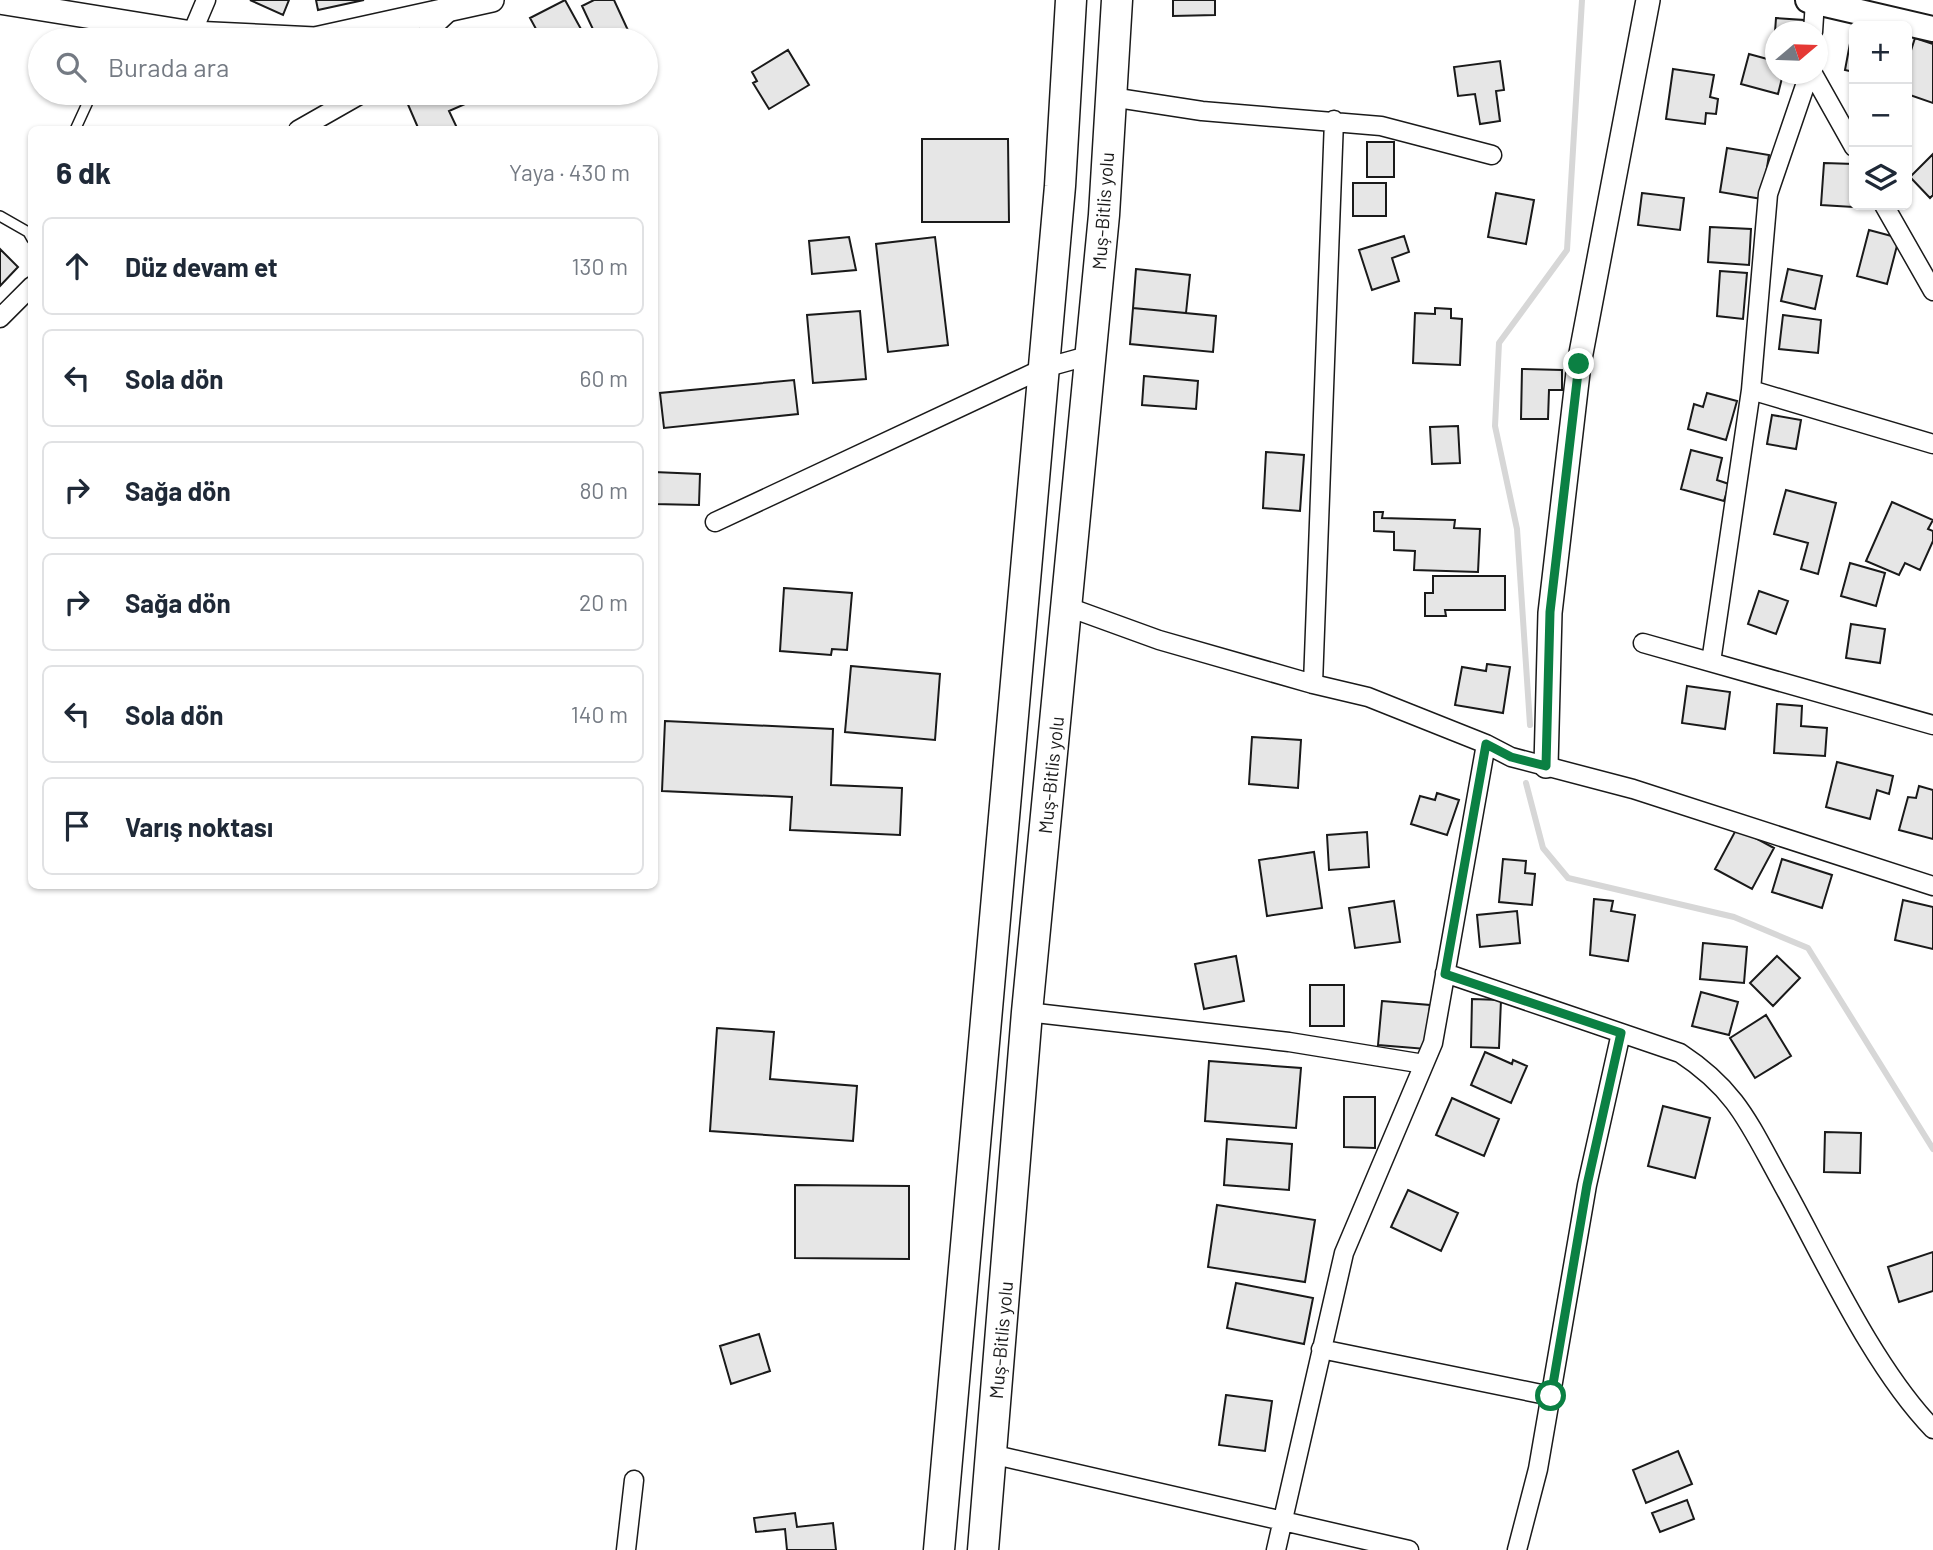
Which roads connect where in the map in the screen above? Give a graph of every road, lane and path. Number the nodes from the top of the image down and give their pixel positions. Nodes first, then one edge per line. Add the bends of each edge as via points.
1 (206, 0) edge
2 (492, 0) edge
3 (1071, 0) edge
4 (1116, 0) edge
5 (1648, 0) edge
6 (1812, 1) edge
7 (0, 2) edge
8 (451, 10) junction
9 (1813, 21) edge
10 (108, 28) edge
11 (194, 28) edge
12 (367, 28) edge
13 (432, 28) edge
14 (1933, 29) edge
15 (1807, 84) edge
16 (1817, 84) edge
17 (1111, 97) junction
18 (86, 105) edge
19 (342, 105) edge
20 (1334, 120) junction
21 (77, 126) edge
22 (305, 126) edge
23 (1849, 139) edge
24 (1492, 155) dead end
25 (1887, 210) edge
26 (0, 216) edge
27 (28, 231) edge
28 (28, 290) edge
29 (1933, 291) edge
30 (0, 318) edge
31 (1091, 355) junction
32 (1044, 368) junction
33 (1751, 390) junction
34 (1933, 444) edge
35 (715, 522) dead end
36 (1068, 607) junction
37 (1643, 643) dead end
38 (1711, 662) junction
39 (1313, 684) junction
40 (1933, 725) edge
41 (1486, 744) junction
42 (1546, 766) junction
43 (1933, 886) edge
44 (1445, 974) junction
45 (1027, 1012) junction
46 (1621, 1033) junction
47 (1424, 1064) junction
48 (1321, 1349) junction
49 (1551, 1396) junction
50 (1933, 1429) edge
51 (992, 1454) junction
52 (634, 1480) dead end
53 (1282, 1520) junction
54 (626, 1550) edge
55 (939, 1550) edge
56 (983, 1550) edge
57 (1276, 1550) edge
58 (1409, 1550) edge
59 (1517, 1550) edge

1 - 11 street
2 - 8 street
3 - 32 highway
4 - 17 highway, Muş-Bitlis yolu
5 - 42 street via 1579,364 1550,612
6 - 9 street
6 - 14 main road
7 - 10 street
8 - 12 street
8 - 13 street
15 - 33 street via 1768,194
16 - 23 street
17 - 20 street via 1202,111
17 - 31 highway, Muş-Bitlis yolu
18 - 21 lane
19 - 22 street
20 - 24 street
20 - 39 street
25 - 29 street
26 - 27 lane
28 - 30 street
31 - 32 street
31 - 36 highway, Muş-Bitlis yolu
32 - 35 street
32 - 55 highway
33 - 34 street
33 - 38 street
36 - 39 street via 1159,640
36 - 45 highway, Muş-Bitlis yolu
37 - 38 street
38 - 40 street
39 - 41 street via 1368,696
41 - 42 street via 1511,757
41 - 44 street
42 - 43 street via 1698,809
44 - 46 street
44 - 47 street via 1433,1043
45 - 47 street via 1289,1042
45 - 51 highway, Muş-Bitlis yolu
46 - 49 street via 1587,1185
46 - 50 street via 1679,1053 1710,1073 1737,1101 1863,1329 1909,1404
47 - 48 street via 1344,1254
48 - 49 street
48 - 53 street
49 - 59 street
51 - 53 street
51 - 56 highway, Muş-Bitlis yolu
52 - 54 street
53 - 57 street
53 - 58 street

